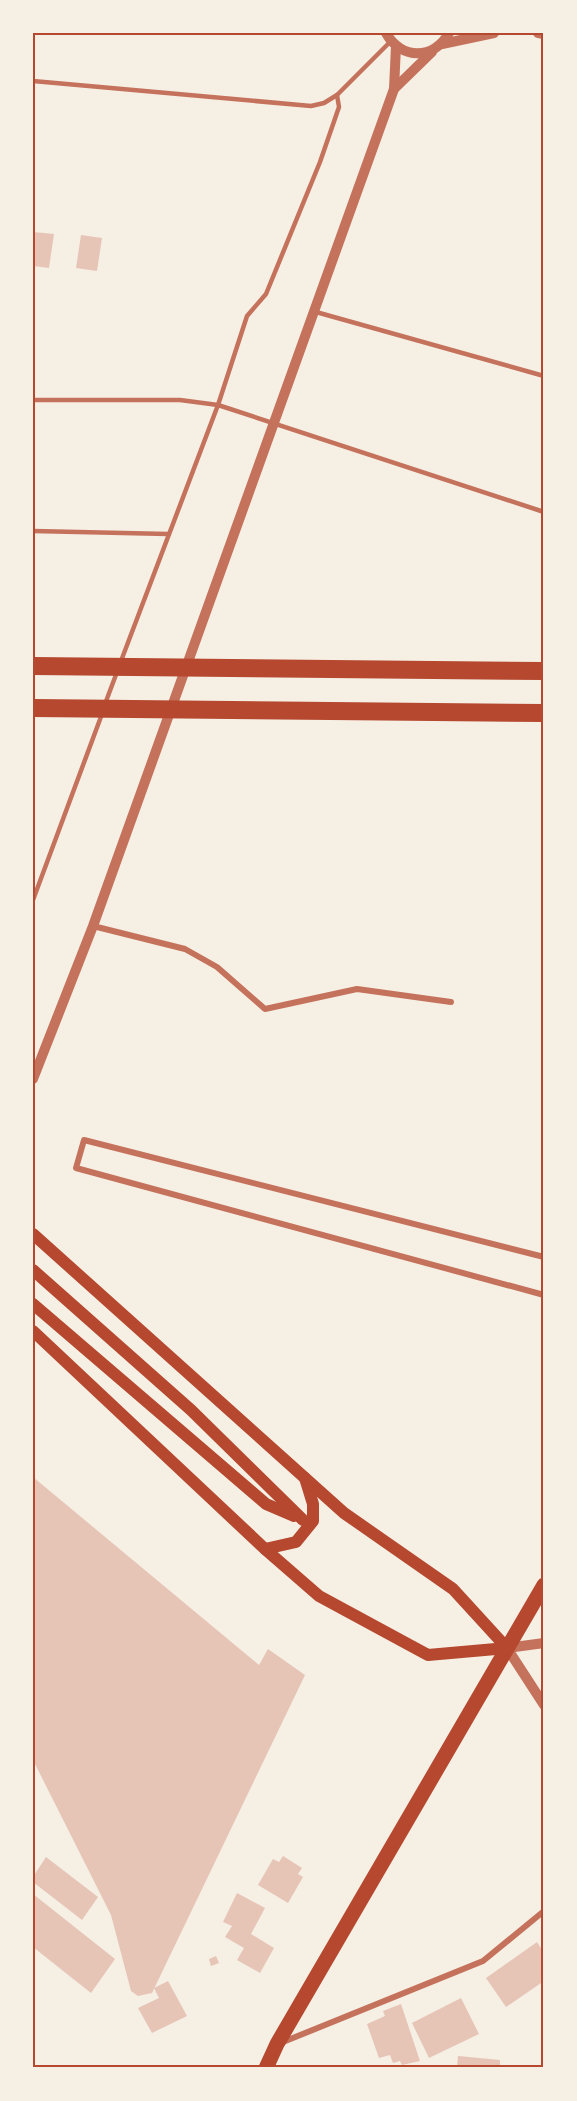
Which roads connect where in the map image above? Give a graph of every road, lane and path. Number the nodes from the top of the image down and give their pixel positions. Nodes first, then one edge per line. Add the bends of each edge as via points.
1 (449, 33) edge
2 (494, 33) edge
3 (538, 33) edge
4 (544, 34) edge
5 (391, 40) edge
6 (437, 47) junction
7 (33, 81) edge
8 (394, 89) junction
9 (337, 95) junction
10 (315, 311) junction
11 (544, 376) edge
12 (33, 400) edge
13 (218, 405) junction
14 (274, 423) junction
15 (544, 512) edge
16 (33, 531) edge
17 (168, 534) junction
18 (33, 666) edge
19 (544, 671) edge
20 (33, 708) edge
21 (544, 713) edge
22 (33, 900) edge
23 (93, 926) junction
24 (451, 1002) dead end
25 (33, 1079) edge
26 (33, 1234) edge
27 (544, 1257) edge
28 (33, 1270) edge
29 (544, 1295) edge
30 (33, 1304) edge
31 (33, 1331) edge
32 (304, 1477) junction
33 (265, 1549) junction
34 (544, 1585) edge
35 (544, 1643) edge
36 (507, 1648) junction
37 (544, 1705) edge
38 (544, 1911) edge
39 (277, 2044) junction
40 (266, 2068) edge

1 - 6 street
2 - 6 street
3 - 4 street
5 - 6 street via 414,54
5 - 8 street
5 - 9 lane
6 - 8 street
7 - 9 lane via 311,106
8 - 10 street
9 - 13 lane via 339,107 320,162 266,294 247,316
10 - 11 lane
10 - 14 street
12 - 13 lane via 180,400
13 - 14 lane
13 - 17 lane
14 - 15 lane
14 - 23 street
16 - 17 lane
17 - 22 lane
18 - 19 highway
20 - 21 highway
23 - 24 street via 185,949 217,967 265,1009 357,989
23 - 25 street
26 - 32 main road
27 - 29 street via 84,1140 76,1168
28 - 30 main road via 191,1410 303,1520 266,1504
31 - 33 main road
32 - 33 main road via 313,1504 313,1521 296,1542
32 - 36 main road via 344,1513 453,1589
33 - 36 main road via 319,1596 428,1655
34 - 36 main road
35 - 36 street
36 - 37 street
36 - 39 main road
38 - 39 street via 483,1961
39 - 40 main road

